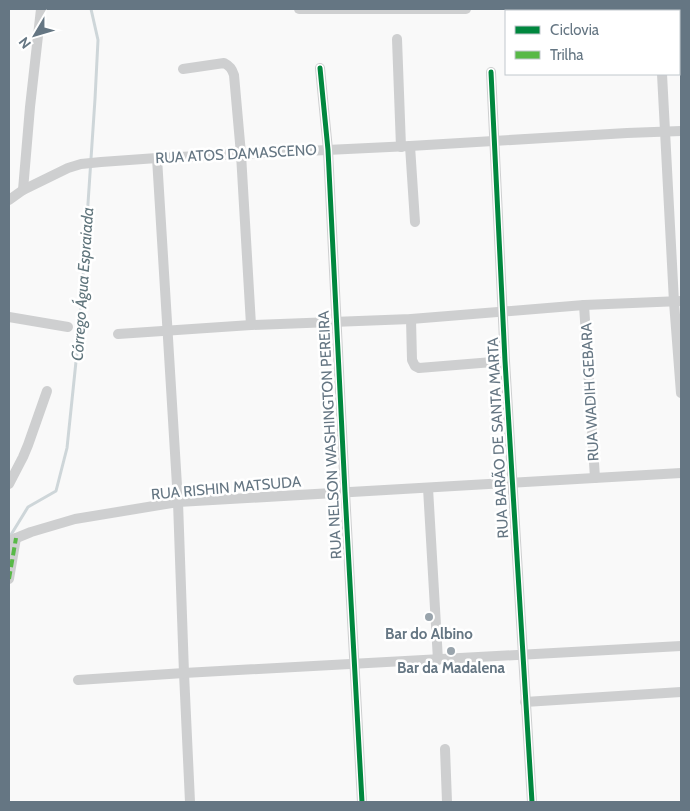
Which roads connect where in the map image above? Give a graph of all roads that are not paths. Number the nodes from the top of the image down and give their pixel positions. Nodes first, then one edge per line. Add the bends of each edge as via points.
1 (41, 9) edge
2 (299, 9) edge
3 (464, 9) edge
4 (635, 9) edge
5 (648, 10) edge
6 (397, 39) dead end
7 (320, 68) dead end
8 (183, 69) dead end
9 (491, 72) dead end
10 (662, 75) edge
11 (681, 131) edge
12 (665, 132) junction
13 (494, 141) junction
14 (406, 147) junction
15 (328, 150) junction
16 (241, 154) junction
17 (157, 158) junction
18 (23, 190) junction
19 (9, 200) edge
20 (415, 222) dead end
21 (678, 302) edge
22 (584, 305) junction
23 (504, 312) junction
24 (9, 317) edge
25 (411, 319) junction
26 (336, 321) junction
27 (251, 325) junction
28 (68, 327) dead end
29 (168, 331) junction
30 (118, 334) dead end
31 (505, 361) junction
32 (48, 391) dead end
33 (681, 393) edge
34 (681, 473) edge
35 (595, 478) junction
36 (512, 483) junction
37 (9, 484) edge
38 (428, 488) junction
39 (345, 492) junction
40 (178, 502) junction
41 (13, 540) edge
42 (9, 580) edge
43 (681, 646) edge
44 (523, 656) junction
45 (438, 660) junction
46 (355, 664) junction
47 (184, 673) junction
48 (78, 680) dead end
49 (681, 692) edge
50 (525, 702) junction
51 (445, 750) dead end
52 (190, 802) edge
53 (362, 802) edge
54 (447, 802) edge
55 (532, 802) edge

1 - 18 street
2 - 3 street
4 - 5 street
6 - 14 street
7 - 15 street, RUA NELSON WASHINGTON PEREIRA
8 - 16 street via 224,63 232,70
9 - 13 street, RUA BARÃO DE SANTA MARTA
10 - 12 street
11 - 12 street, RUA ATOS DAMASCENO
12 - 13 street, RUA ATOS DAMASCENO
12 - 21 street
13 - 14 street, RUA ATOS DAMASCENO
13 - 23 street, RUA BARÃO DE SANTA MARTA
14 - 15 street, RUA ATOS DAMASCENO
14 - 20 street
15 - 16 street, RUA ATOS DAMASCENO
15 - 26 street, RUA NELSON WASHINGTON PEREIRA
16 - 17 street, RUA ATOS DAMASCENO
16 - 27 street
17 - 18 street, RUA ATOS DAMASCENO via 82,164
17 - 29 street
18 - 19 street, RUA ATOS DAMASCENO
21 - 22 street
21 - 33 street
22 - 23 street
22 - 35 street, RUA WADIH GEBARA
23 - 25 street
23 - 31 street, RUA BARÃO DE SANTA MARTA
24 - 28 street
25 - 26 street
25 - 31 street via 412,360 419,368
26 - 27 street
26 - 39 street, RUA NELSON WASHINGTON PEREIRA
27 - 29 street
29 - 30 street
29 - 40 street
31 - 36 street, RUA BARÃO DE SANTA MARTA
32 - 37 street via 23,458
34 - 35 street, RUA RISHIN MATSUDA
35 - 36 street, RUA RISHIN MATSUDA
36 - 38 street, RUA RISHIN MATSUDA
36 - 44 street, RUA BARÃO DE SANTA MARTA
38 - 39 street, RUA RISHIN MATSUDA
38 - 45 street
39 - 40 street, RUA RISHIN MATSUDA
39 - 46 street, RUA NELSON WASHINGTON PEREIRA
40 - 41 street, RUA RISHIN MATSUDA via 75,519
40 - 47 street
41 - 42 street
43 - 44 street
44 - 45 street
44 - 50 street, RUA BARÃO DE SANTA MARTA
45 - 46 street
46 - 47 street
46 - 53 street, RUA NELSON WASHINGTON PEREIRA
47 - 48 street
47 - 52 street
49 - 50 street
50 - 55 street, RUA BARÃO DE SANTA MARTA
51 - 54 street

